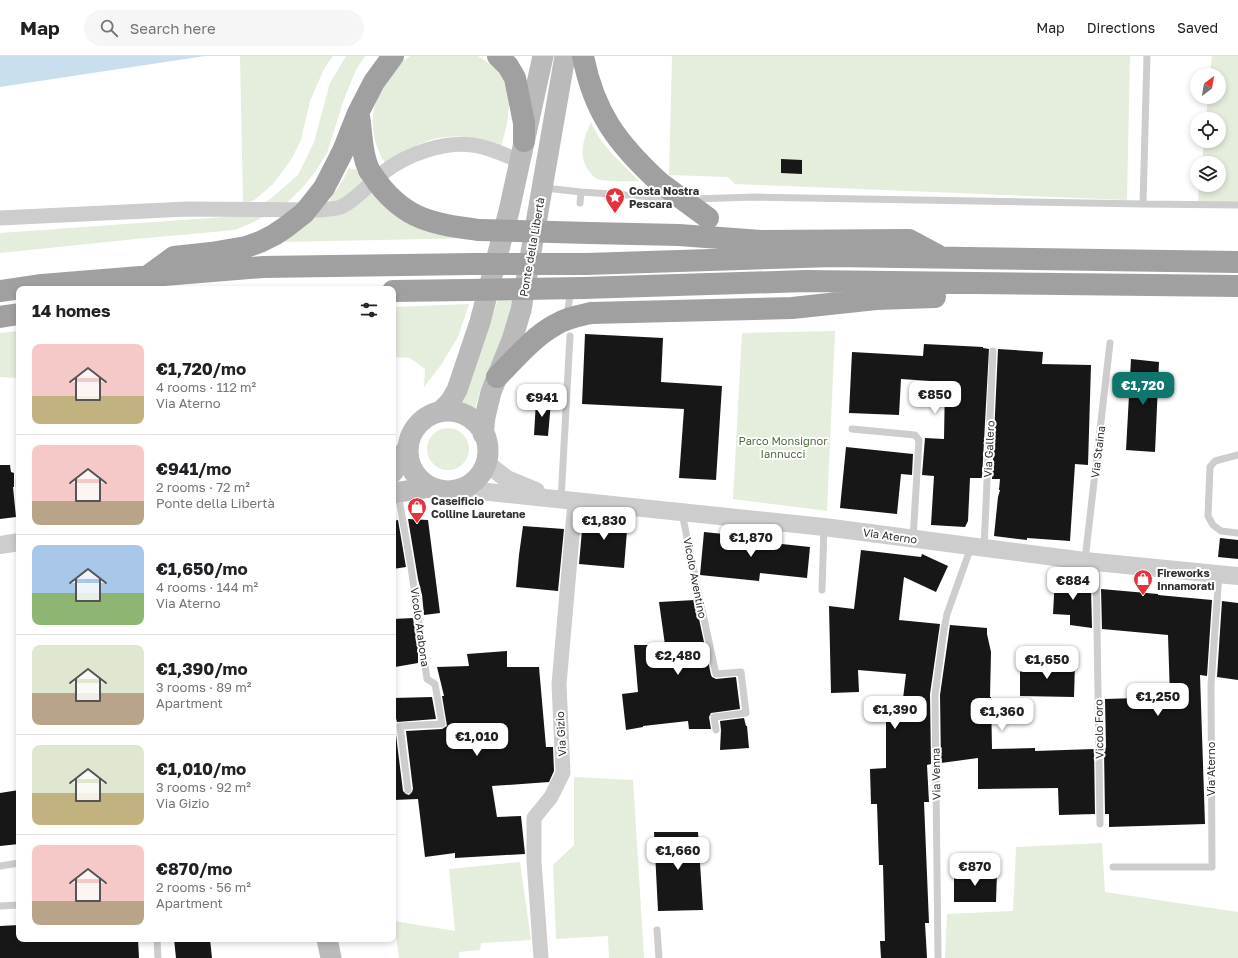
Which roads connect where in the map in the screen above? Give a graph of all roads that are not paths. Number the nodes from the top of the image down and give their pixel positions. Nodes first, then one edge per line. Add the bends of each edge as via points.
1 (393, 56) edge
2 (498, 56) edge
3 (543, 56) edge
4 (565, 56) edge
5 (583, 56) edge
6 (1147, 56) edge
7 (358, 113) junction
8 (522, 151) junction
9 (542, 188) junction
10 (581, 192) junction
11 (580, 203) dead end
12 (1143, 204) junction
13 (1238, 205) edge
14 (0, 218) edge
15 (761, 241) junction
16 (1238, 247) edge
17 (942, 257) junction
18 (1167, 260) junction
19 (1238, 262) edge
20 (148, 276) junction
21 (971, 284) junction
22 (35, 286) edge
23 (1238, 286) edge
24 (16, 289) edge
25 (0, 291) edge
26 (396, 291) edge
27 (577, 291) junction
28 (16, 314) edge
29 (0, 317) edge
30 (569, 327) junction
31 (1110, 344) dead end
32 (993, 351) dead end
33 (498, 377) junction
34 (440, 412) junction
35 (852, 429) dead end
36 (483, 434) junction
37 (408, 447) junction
38 (1238, 455) edge
39 (486, 463) junction
40 (396, 467) edge
41 (431, 487) junction
42 (460, 489) junction
43 (396, 493) edge
44 (568, 501) junction
45 (682, 512) junction
46 (824, 527) junction
47 (1238, 533) edge
48 (913, 539) junction
49 (16, 542) edge
50 (0, 545) edge
51 (977, 547) junction
52 (1091, 561) junction
53 (1220, 574) junction
54 (1238, 576) edge
55 (822, 590) dead end
56 (716, 730) dead end
57 (408, 790) dead end
58 (1100, 824) dead end
59 (16, 863) edge
60 (0, 866) edge
61 (1113, 867) dead end
62 (16, 905) edge
63 (0, 906) edge
64 (657, 930) dead end
65 (157, 942) edge
66 (158, 958) edge
67 (541, 958) edge
68 (659, 958) edge
69 (938, 958) edge

1 - 7 highway via 374,82
2 - 8 highway via 515,78 524,123
3 - 8 main road
4 - 9 main road, Ponte della Libertà
5 - 15 highway, bridge via 589,83 609,127 640,164 659,182 708,218
6 - 12 lane
7 - 15 highway, bridge via 366,163 373,176 400,207 418,217 444,225 479,230 679,235
7 - 20 highway, bridge via 343,151 324,188 304,213 286,227 246,247 174,257
8 - 14 street via 463,144 440,147 410,156 397,163 340,207 320,210 187,209
8 - 34 main road via 509,211 477,329 457,390
9 - 10 lane
9 - 33 main road, Ponte della Libertà via 521,310
10 - 11 lane
10 - 12 lane via 691,199 755,197
12 - 13 lane
15 - 17 highway via 909,240
16 - 18 highway
17 - 18 highway
17 - 20 highway, bridge via 833,256 586,264 263,267
18 - 19 highway
20 - 22 highway
21 - 23 highway
21 - 27 highway via 806,282
21 - 30 highway via 946,297 876,299 792,308 591,313
24 - 25 highway
26 - 27 highway, bridge
27 - 30 lane
28 - 29 highway
30 - 33 highway via 554,325 541,334
30 - 44 lane
31 - 52 lane, Via Staina
32 - 51 lane, Via Gallero
33 - 36 main road, Ponte della Libertà via 491,392
34 - 36 main road via 464,415 476,423
34 - 37 main road via 428,416 419,424 412,434
35 - 48 lane via 915,435 920,440
36 - 39 main road via 488,453
37 - 40 main road
37 - 41 main road via 413,471
38 - 47 lane via 1216,460 1210,467 1208,516 1213,525 1221,531
39 - 42 main road via 478,477
39 - 44 street, Via Aterno via 519,485
41 - 42 main road via 446,491
41 - 43 main road
42 - 44 street, Via Aterno
43 - 57 lane, Vicolo Arabona via 411,567 427,678 435,684 442,724 400,726
44 - 45 street, Via Aterno
44 - 67 street, Via Gizio via 559,684 563,772 551,797 534,818 534,861
45 - 46 street, Via Aterno
45 - 56 lane, Vicolo Aventino via 716,674 741,672 746,713 714,717
46 - 48 street, Via Aterno
46 - 55 lane
48 - 51 street, Via Aterno
49 - 50 street
51 - 52 street, Via Aterno
51 - 69 lane, Via Venna via 947,614 935,695
52 - 53 street, Via Aterno
52 - 58 lane, Vicolo Foro
53 - 54 street, Via Aterno
53 - 61 lane, Via Aterno via 1211,685 1212,866
59 - 60 lane
62 - 63 lane
64 - 68 lane
65 - 66 lane

